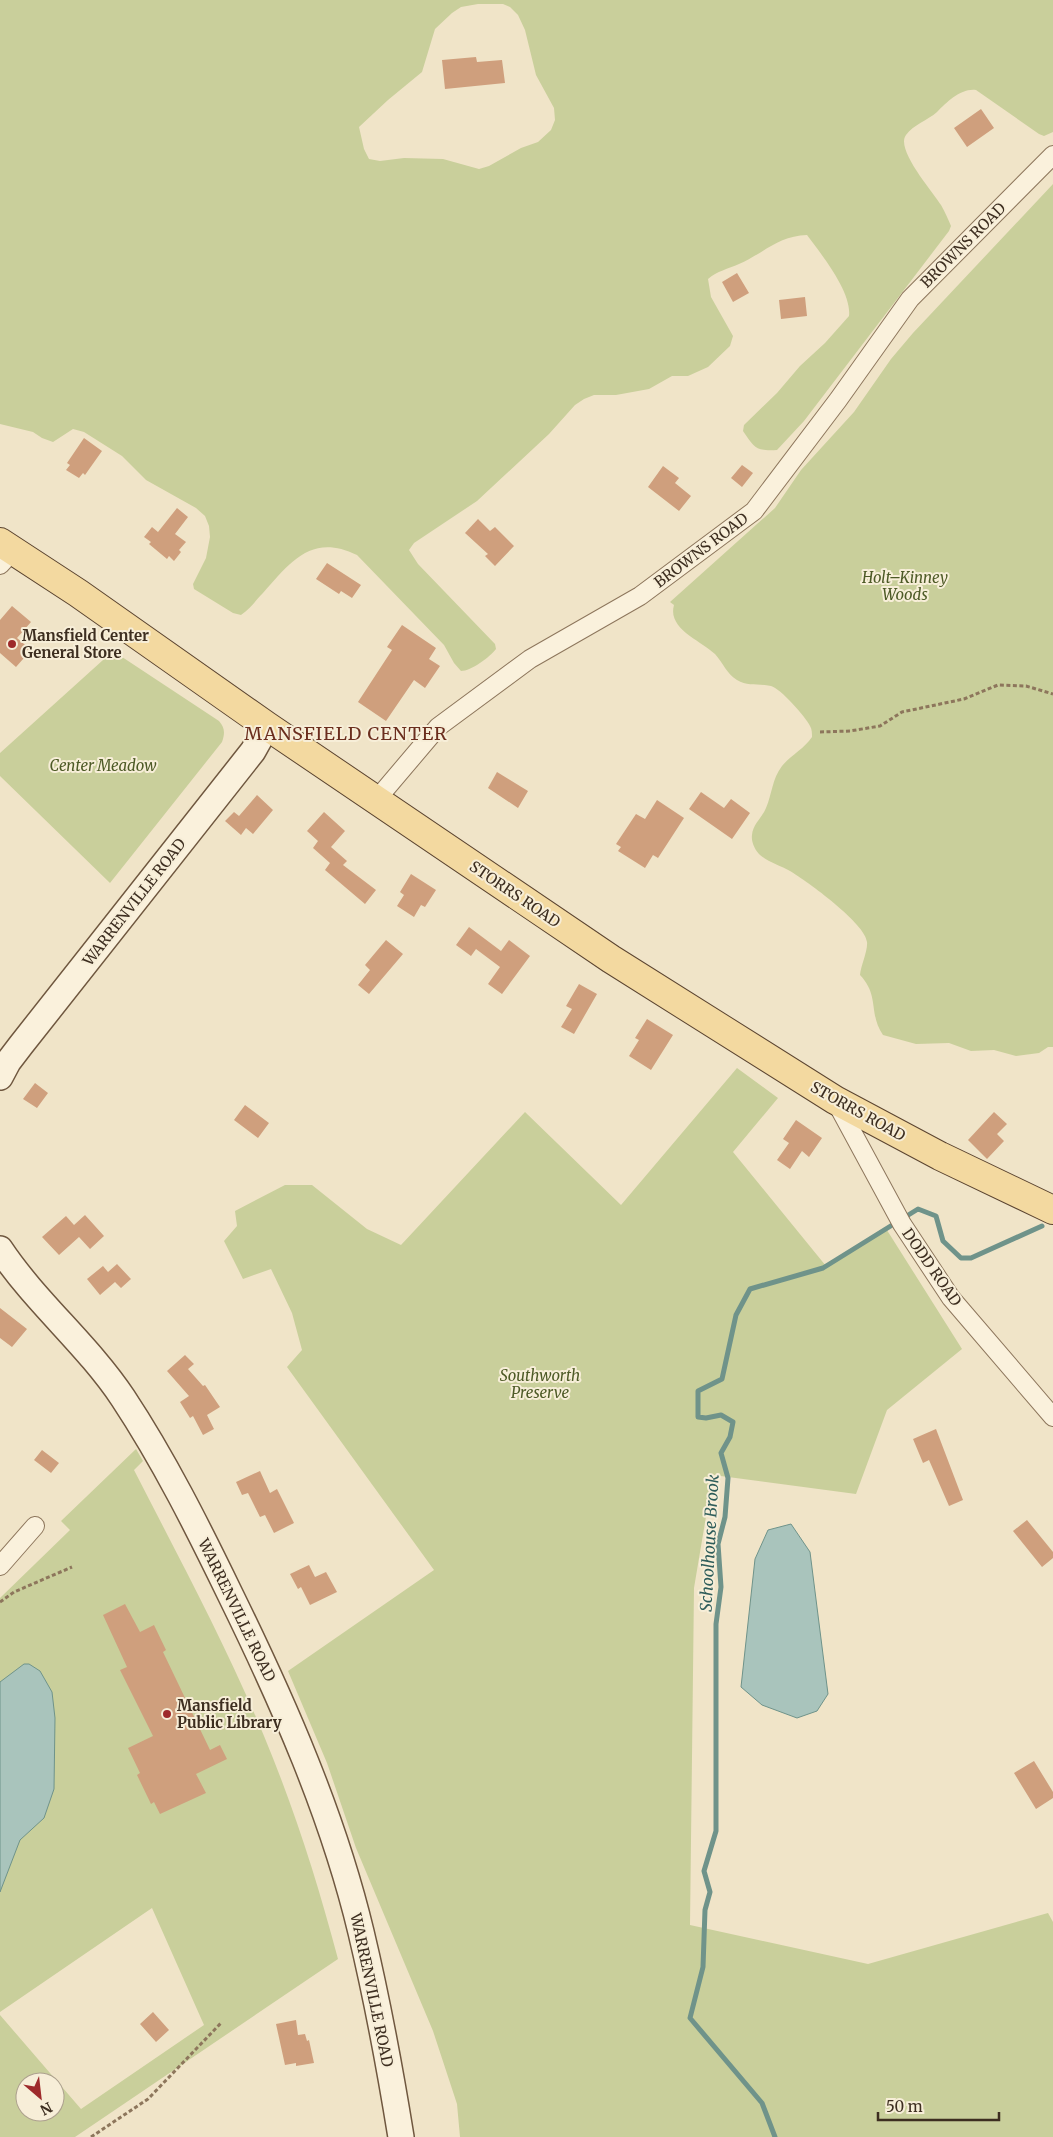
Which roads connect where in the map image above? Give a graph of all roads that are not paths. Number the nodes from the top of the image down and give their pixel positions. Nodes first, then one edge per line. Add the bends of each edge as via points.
1 (1053, 155) edge
2 (4, 552) edge
3 (267, 726) junction
4 (377, 799) junction
5 (0, 1077) edge
6 (835, 1100) junction
7 (1053, 1210) edge
8 (0, 1249) edge
9 (1053, 1417) edge
10 (34, 1526) dead end
11 (0, 1566) edge
12 (401, 2137) edge

1 - 4 street, BROWNS ROAD via 910,299 754,511 640,596 530,658 438,728
2 - 3 main road, STORRS ROAD via 92,602
3 - 4 main road, STORRS ROAD
3 - 5 main road, WARRENVILLE ROAD via 253,751 21,1045
4 - 6 main road, STORRS ROAD via 611,960
6 - 7 main road, STORRS ROAD via 940,1156
6 - 9 street, DODD ROAD via 892,1207 951,1298
8 - 12 main road, WARRENVILLE ROAD via 21,1278 89,1352 128,1405 199,1532 272,1683 309,1772 346,1879 361,1932
10 - 11 street

